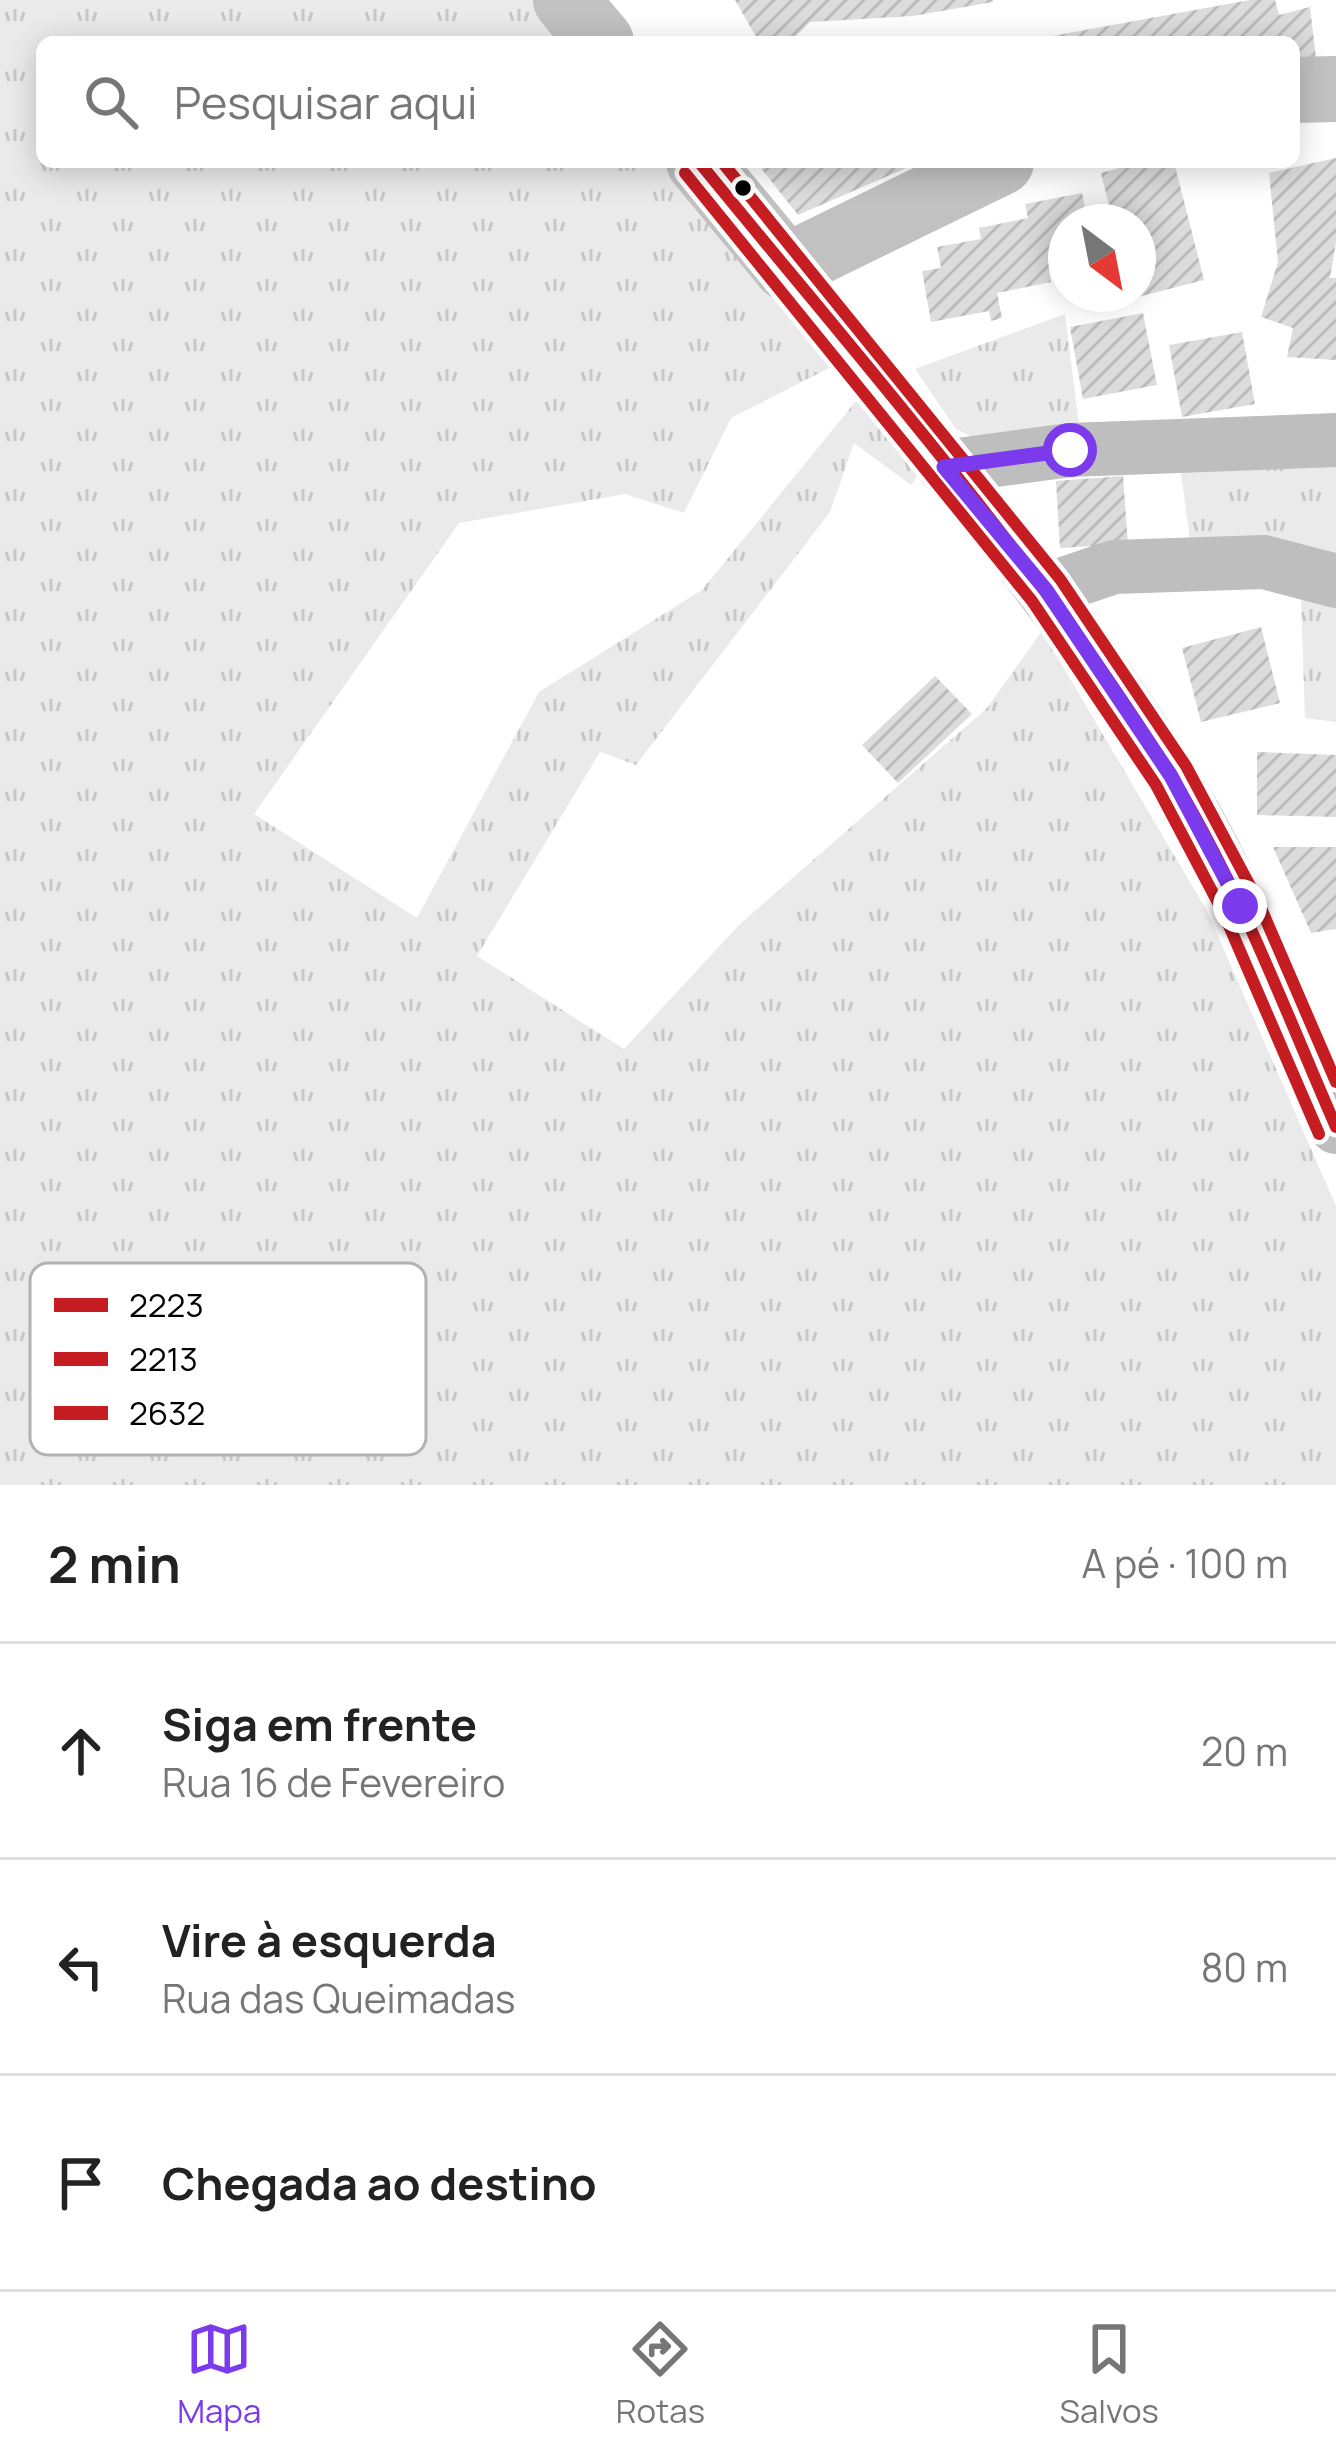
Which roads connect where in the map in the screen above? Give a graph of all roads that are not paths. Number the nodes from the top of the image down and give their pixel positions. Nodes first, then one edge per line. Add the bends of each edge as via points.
1 (566, 0) edge
2 (596, 36) edge
3 (1336, 89) edge
4 (1300, 90) edge
5 (704, 168) edge
6 (989, 168) edge
7 (786, 267) junction
8 (1336, 440) edge
9 (944, 467) junction
10 (1336, 581) edge
11 (1046, 590) junction
12 (1336, 1127) edge

1 - 2 street
3 - 4 street
5 - 7 street
6 - 7 street
7 - 9 street
8 - 9 street via 1070,450
9 - 11 street
10 - 11 street via 1264,562 1114,567
11 - 12 street via 1171,776 1240,906

